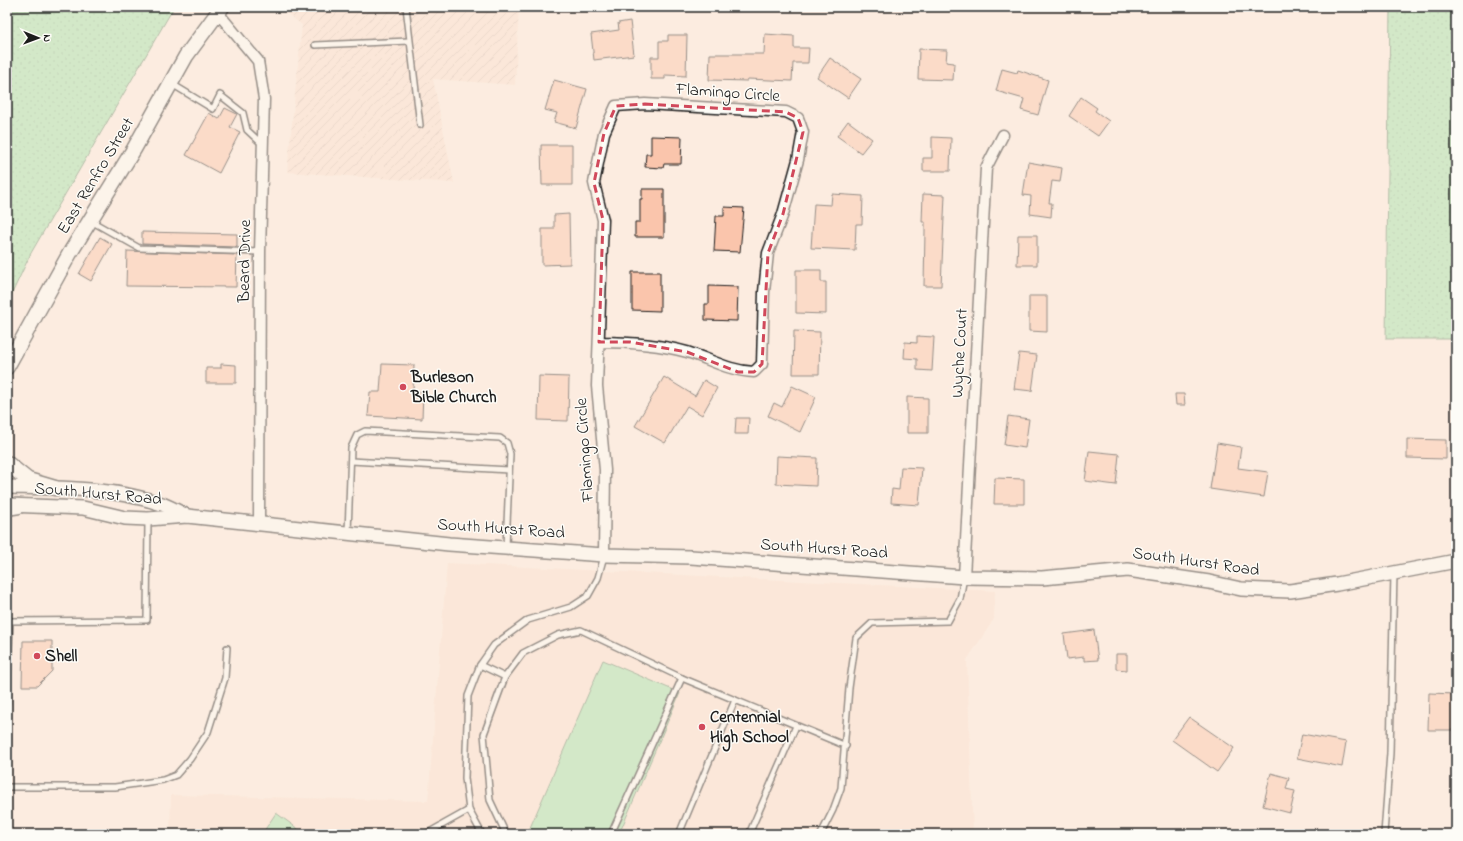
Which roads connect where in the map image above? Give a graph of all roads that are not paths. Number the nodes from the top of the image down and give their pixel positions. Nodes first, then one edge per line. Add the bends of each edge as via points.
1 (406, 7) edge
2 (220, 10) edge
3 (409, 40) junction
4 (315, 45) dead end
5 (171, 83) junction
6 (420, 125) dead end
7 (1003, 135) dead end
8 (263, 145) junction
9 (90, 220) junction
10 (260, 252) junction
11 (599, 342) junction
12 (7, 367) edge
13 (351, 461) junction
14 (7, 463) edge
15 (509, 470) junction
16 (7, 488) edge
17 (55, 488) junction
18 (11, 506) edge
19 (187, 516) junction
20 (148, 519) junction
21 (259, 525) junction
22 (348, 534) junction
23 (506, 548) junction
24 (604, 555) junction
25 (1456, 561) edge
26 (1394, 572) junction
27 (964, 577) junction
28 (8, 621) edge
29 (227, 648) dead end
30 (480, 665) junction
31 (505, 678) junction
32 (682, 678) junction
33 (735, 700) junction
34 (7, 702) edge
35 (796, 726) junction
36 (846, 746) junction
37 (7, 787) edge
38 (469, 810) junction
39 (426, 834) edge
40 (482, 834) edge
41 (506, 834) edge
42 (611, 834) edge
43 (679, 834) edge
44 (749, 834) edge
45 (821, 834) edge
46 (1384, 834) edge

1 - 3 lane
2 - 5 main road, East Renfro Street via 186,56
2 - 8 street, Beard Drive via 258,60 264,99
3 - 4 lane
3 - 6 lane
5 - 8 lane via 213,109 220,94 243,112 247,130
5 - 9 main road, East Renfro Street via 134,150
7 - 27 street, Wyche Court via 986,168
8 - 10 street, Beard Drive
9 - 10 lane via 139,248
9 - 12 main road, East Renfro Street
10 - 21 street, Beard Drive
11 - 11 street, Flamingo Circle via 603,220 594,183 604,133 616,106 645,104 786,112 798,118 803,132 798,160 783,214 768,253 762,364 754,372 738,372 687,352 657,345
11 - 24 street, Flamingo Circle via 597,386 605,470
13 - 15 lane
13 - 15 lane via 351,448 357,435 365,431 500,438 509,448
13 - 22 lane
14 - 17 main road via 28,480
15 - 23 lane
16 - 17 street, South Hurst Road
17 - 19 street, South Hurst Road via 86,489 116,494 162,504
18 - 20 street, South Hurst Road via 83,508 126,518
19 - 20 street, South Hurst Road
19 - 21 street, South Hurst Road
20 - 28 lane via 147,620
21 - 22 street, South Hurst Road
22 - 23 street, South Hurst Road
23 - 24 street, South Hurst Road
24 - 27 street, South Hurst Road via 691,557
24 - 30 lane via 598,578 588,596 571,607 528,620 494,645
25 - 26 street, South Hurst Road
26 - 27 street, South Hurst Road via 1290,591 1241,589 1128,570 1042,578
26 - 46 lane via 1390,753
27 - 36 lane via 960,599 948,621 872,623 856,638 849,688
28 - 34 lane
29 - 37 lane via 225,678 208,732 176,775 163,780 115,788
30 - 31 lane
30 - 38 lane via 468,696 465,778
31 - 32 lane via 523,653 558,635 580,630
31 - 41 lane via 484,734 490,800
32 - 33 lane
32 - 42 lane
33 - 35 lane
33 - 43 lane
35 - 36 lane
35 - 44 lane
36 - 45 lane via 841,788 834,810
38 - 39 lane
38 - 40 lane

